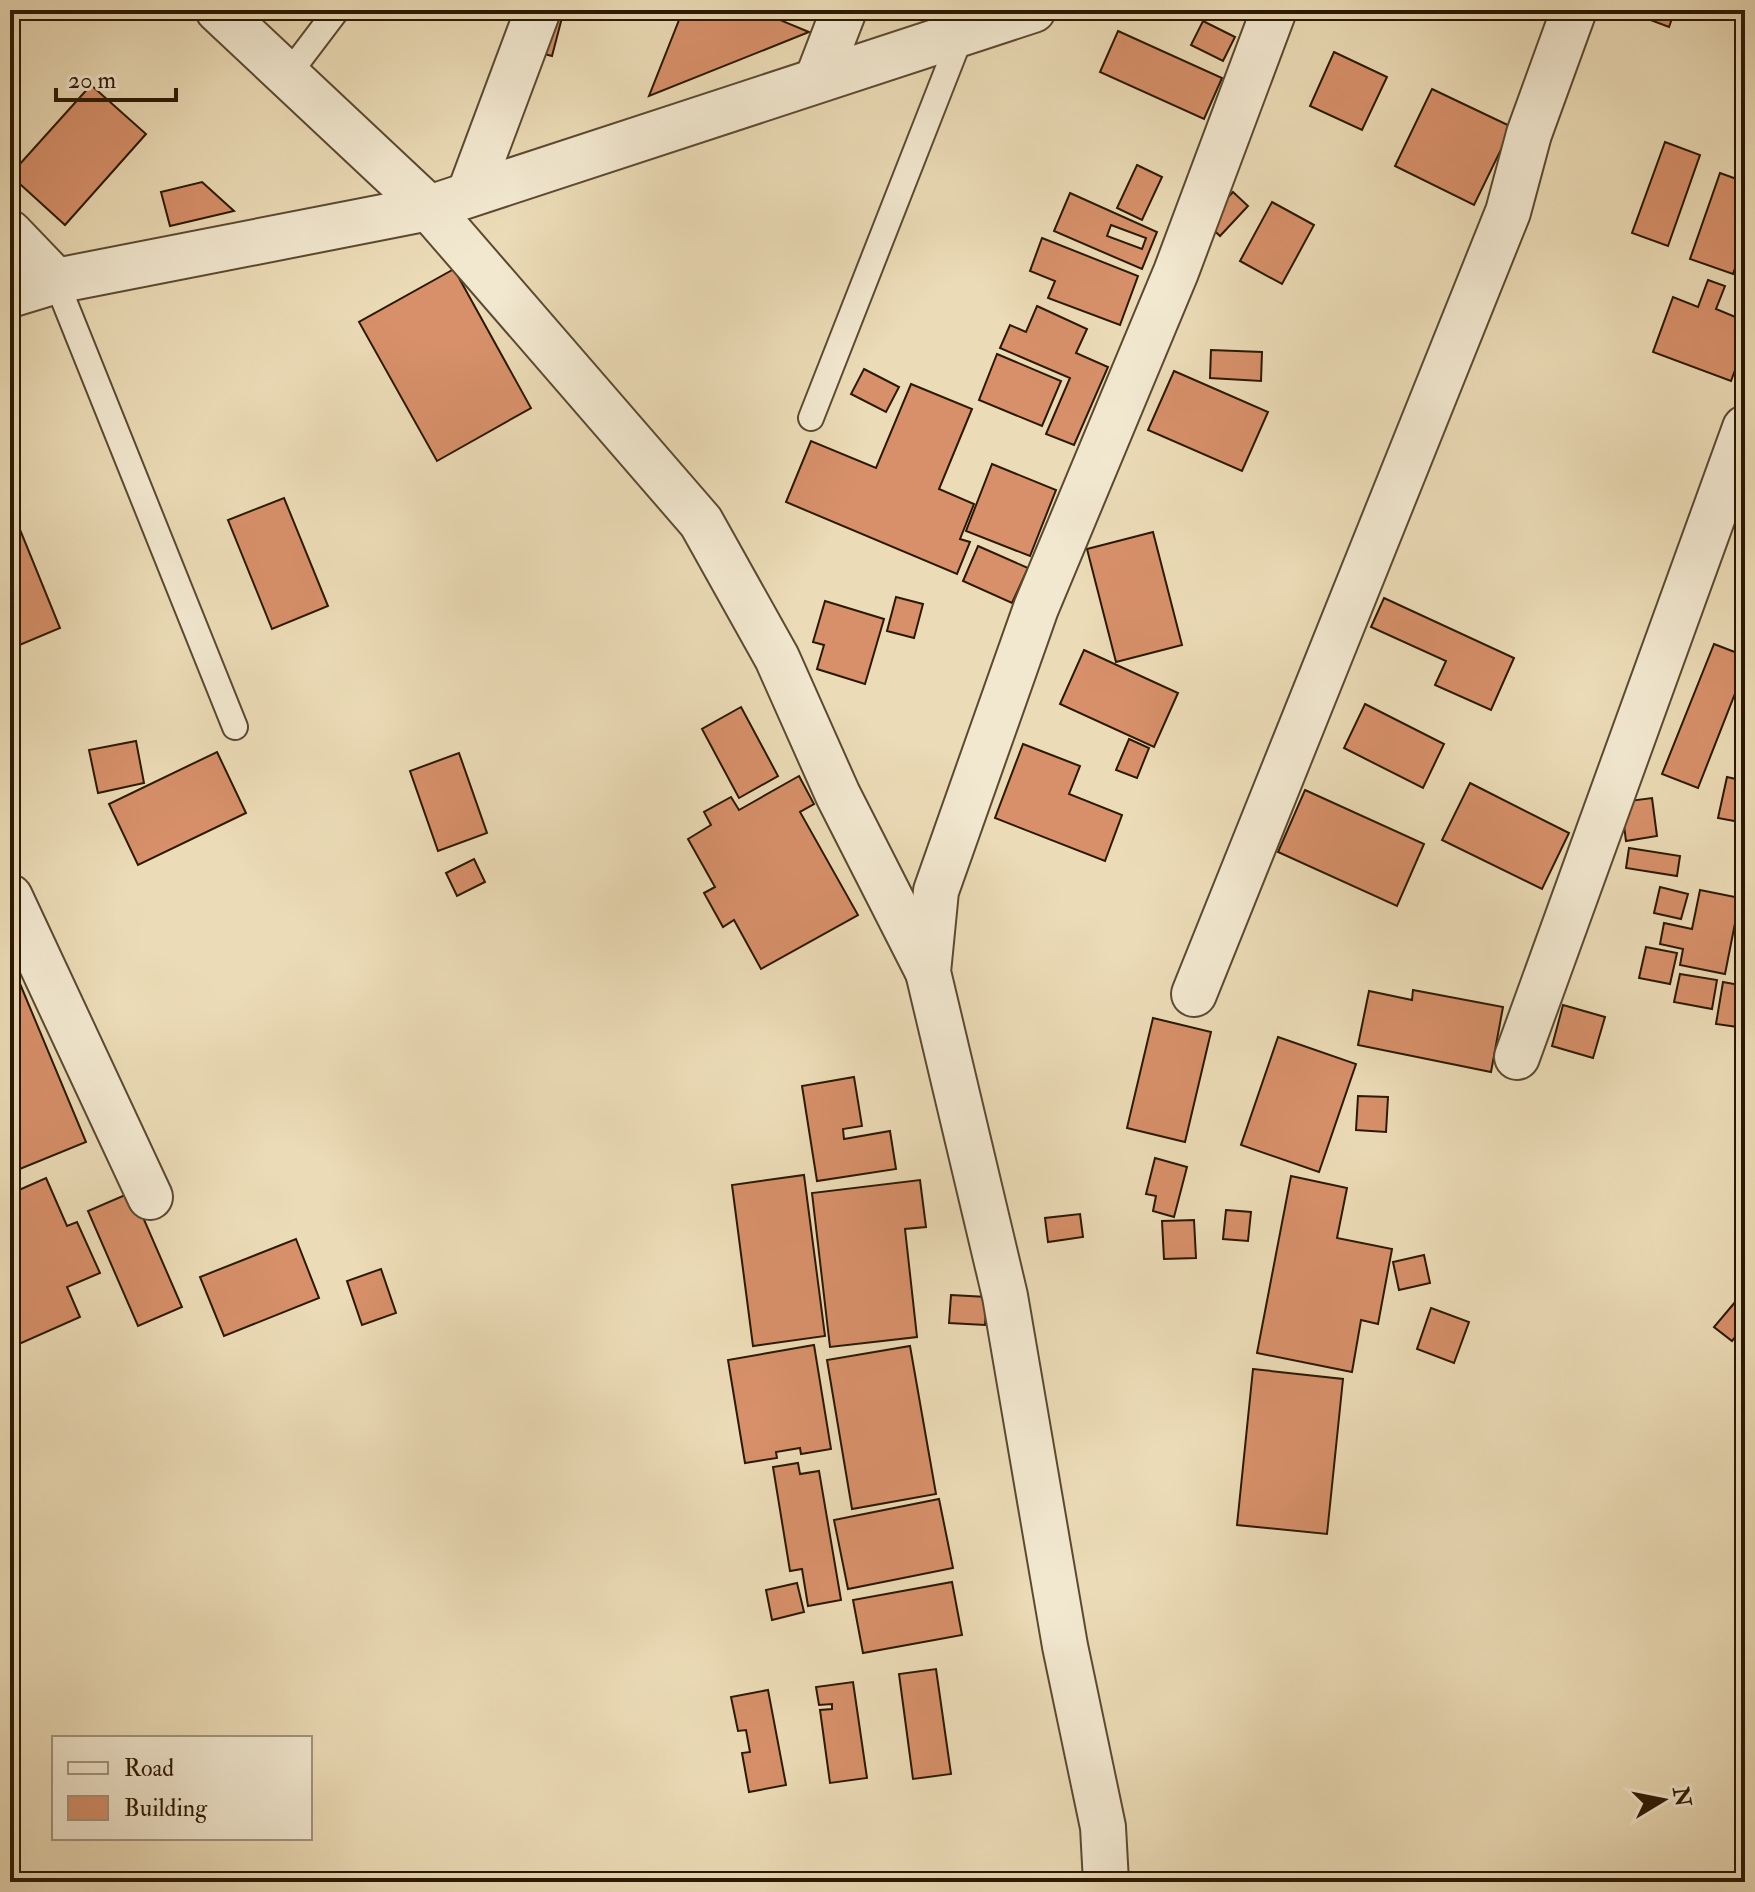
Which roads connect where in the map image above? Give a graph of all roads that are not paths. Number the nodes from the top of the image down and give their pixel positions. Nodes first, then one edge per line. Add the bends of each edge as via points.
1 (219, 10) edge
2 (337, 10) edge
3 (538, 10) edge
4 (844, 10) edge
5 (1033, 10) edge
6 (1274, 10) edge
7 (1574, 10) edge
8 (962, 33) junction
9 (287, 76) junction
10 (817, 80) junction
11 (470, 192) junction
12 (429, 208) junction
13 (10, 233) edge
14 (56, 281) junction
15 (10, 295) edge
16 (811, 418) dead end
17 (1745, 428) edge
18 (235, 727) dead end
19 (10, 897) edge
20 (928, 972) junction
21 (1194, 994) dead end
22 (1517, 1057) dead end
23 (150, 1197) dead end
24 (1106, 1882) edge

1 - 9 street
2 - 9 lane
3 - 11 street
4 - 10 street
5 - 8 street
6 - 20 street via 1176,272 1031,623 936,891
7 - 21 street via 1529,134 1508,212
8 - 10 street
8 - 16 lane
9 - 12 street
10 - 11 street
11 - 12 street
12 - 14 street
12 - 20 street via 701,522 777,658 838,795
13 - 14 street
14 - 15 street
14 - 18 lane
17 - 22 street
19 - 23 street
20 - 24 street via 1005,1296 1065,1646 1103,1827

